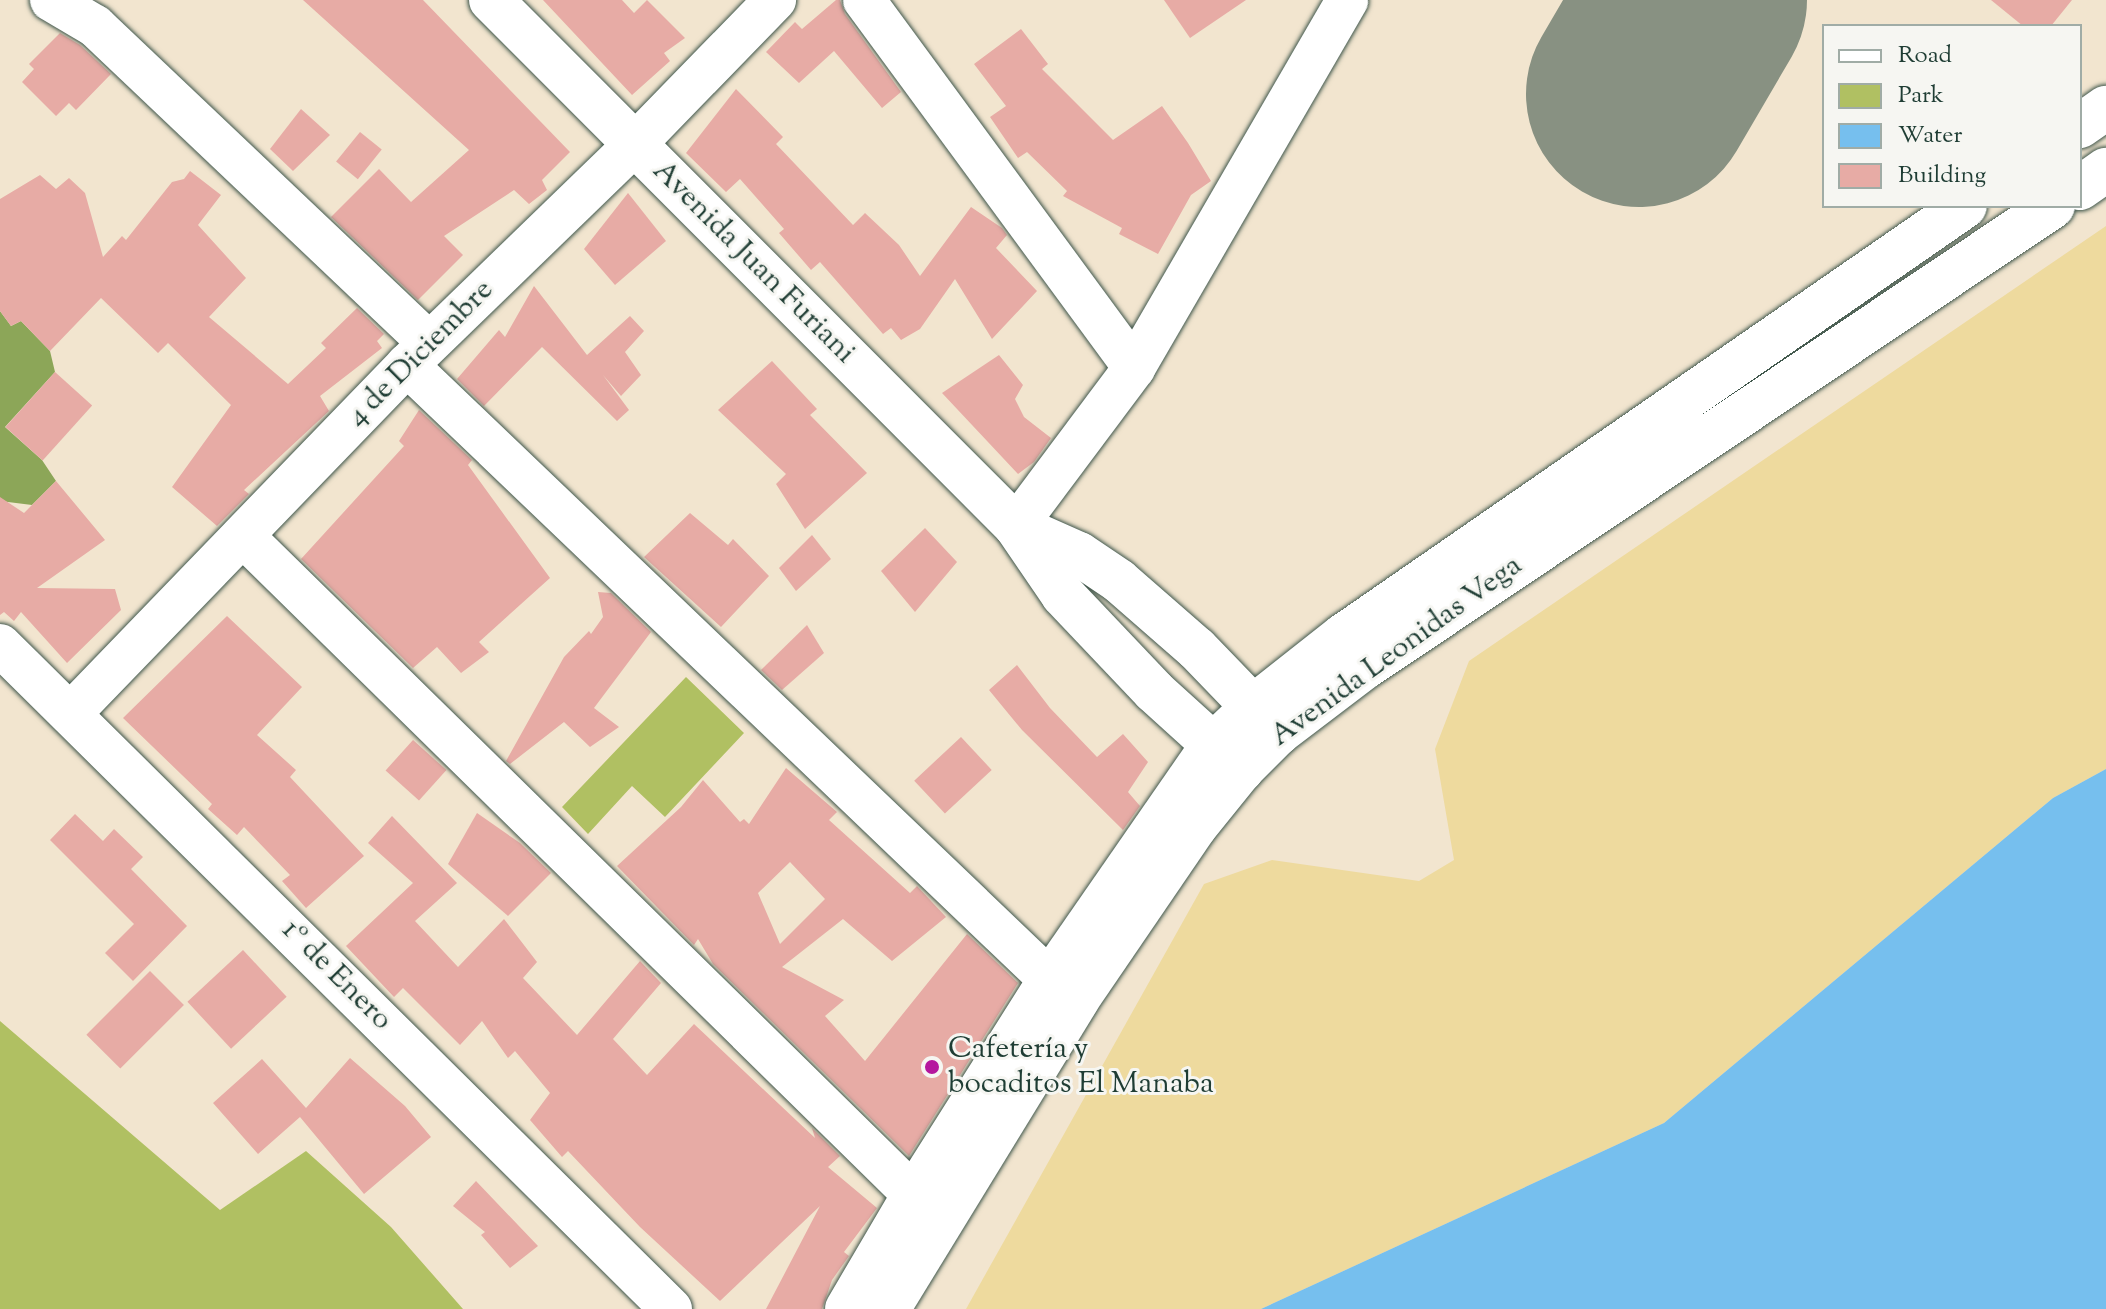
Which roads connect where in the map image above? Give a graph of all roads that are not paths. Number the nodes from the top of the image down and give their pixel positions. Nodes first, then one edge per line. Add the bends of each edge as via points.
1 (51, 0) edge
2 (491, 0) edge
3 (775, 0) edge
4 (864, 0) edge
5 (1333, 9) edge
6 (2106, 108) edge
7 (2082, 125) edge
8 (635, 144) junction
9 (2106, 170) edge
10 (2082, 187) edge
11 (1962, 208) edge
12 (2050, 208) edge
13 (418, 354) junction
14 (1134, 368) junction
15 (1016, 526) junction
16 (244, 537) junction
17 (0, 645) edge
18 (71, 713) junction
19 (1265, 720) junction
20 (1227, 758) junction
21 (1050, 980) junction
22 (914, 1195) junction
23 (671, 1309) edge
24 (847, 1309) edge
25 (888, 1309) edge

1 - 13 street via 95,26
2 - 8 main road, Avenida Juan Furiani
3 - 8 street, 4 de Diciembre
4 - 14 street
5 - 14 street
6 - 7 main road
8 - 13 street, 4 de Diciembre
8 - 15 main road, Avenida Juan Furiani
9 - 10 main road
11 - 19 main road, Avenida Leonidas Vega via 1343,636
12 - 19 main road, Avenida Leonidas Vega via 1365,667
13 - 16 street, 4 de Diciembre
13 - 21 street
14 - 15 street
15 - 19 main road, Avenida Juan Furiani via 1079,554 1119,581 1197,649
15 - 20 main road, Avenida Juan Furiani via 1063,595
16 - 18 street, 4 de Diciembre
16 - 22 street
17 - 18 street, 1º de Enero
18 - 23 street, 1º de Enero
19 - 20 main road, Avenida Leonidas Vega
20 - 21 main road, Avenida Leonidas Vega
20 - 25 main road, Avenida Leonidas Vega via 1195,827 1077,1000
21 - 22 main road, Avenida Leonidas Vega
22 - 24 main road, Avenida Leonidas Vega

